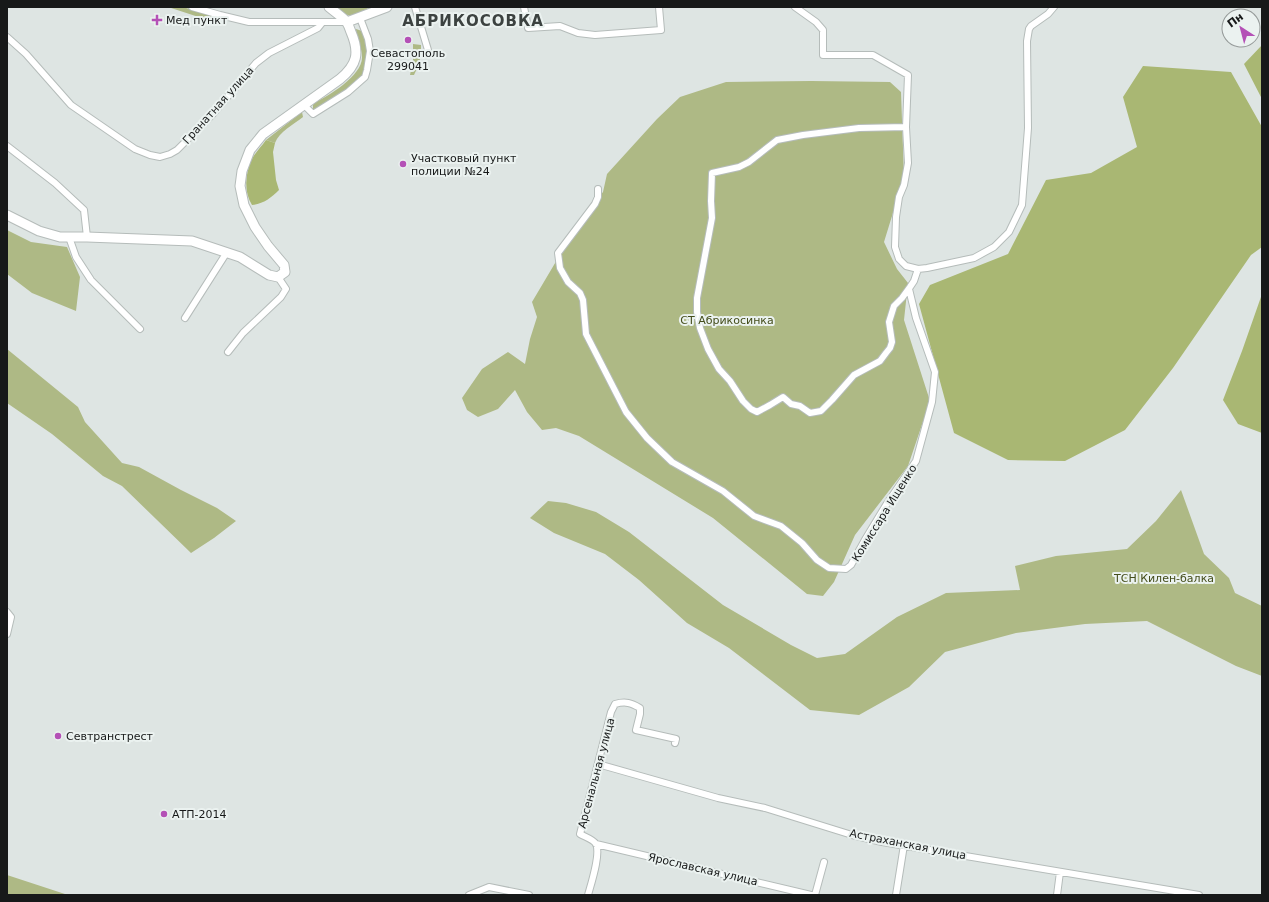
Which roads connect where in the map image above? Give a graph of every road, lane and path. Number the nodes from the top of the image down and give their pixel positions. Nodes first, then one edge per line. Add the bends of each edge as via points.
1 (192, 7) edge
2 (329, 7) edge
3 (387, 7) edge
4 (415, 7) edge
5 (524, 7) edge
6 (659, 7) edge
7 (795, 7) edge
8 (1054, 7) edge
9 (360, 18) junction
10 (347, 22) junction
11 (322, 23) junction
12 (7, 37) edge
13 (428, 50) dead end
14 (304, 105) junction
15 (906, 127) junction
16 (7, 146) edge
17 (598, 189) dead end
18 (7, 216) edge
19 (69, 237) junction
20 (86, 237) junction
21 (227, 252) junction
22 (918, 269) junction
23 (281, 275) junction
24 (909, 289) junction
25 (185, 318) dead end
26 (140, 329) dead end
27 (228, 352) dead end
28 (7, 612) edge
29 (7, 634) edge
30 (675, 743) dead end
31 (598, 764) junction
32 (596, 844) junction
33 (904, 845) junction
34 (824, 862) dead end
35 (1060, 872) junction
36 (511, 893) edge
37 (469, 895) edge
38 (529, 895) edge
39 (588, 895) edge
40 (811, 895) edge
41 (815, 895) edge
42 (896, 895) edge
43 (1057, 895) edge
44 (1199, 895) edge

1 - 11 street via 250,22
2 - 10 main road
3 - 9 main road
4 - 13 street
5 - 6 street via 528,28 560,26 578,33 595,35 661,30
7 - 15 street via 823,30 823,55 873,55 908,75
8 - 22 street via 1029,29 1028,128 1022,205 1009,232 994,247 974,258
9 - 10 main road
9 - 14 street via 370,51 365,77 348,92 313,114
10 - 11 street
10 - 14 main road via 357,53 355,62 349,72
11 - 12 street, Гранатная улица via 318,28 269,53 256,63 213,114 177,150 160,157 134,149 71,105 26,54
14 - 23 main road via 262,134 250,150 241,178 244,205 255,227 284,265
15 - 22 street via 908,163 899,197 895,247 899,259 906,266
15 - 24 street via 859,128 777,140 749,162 712,173 712,218 697,298 697,312 700,328 719,369 751,409 757,412 783,397 810,413 821,411 854,375 880,361 892,342 889,322 894,306
16 - 20 street via 55,183 84,210
17 - 24 street, Комиссара Ищенко via 595,204 558,253 560,268 584,300 586,334 626,412 647,438 672,462 723,491 754,516 781,526 802,543 817,560 830,568 846,569 852,565 886,505 916,462 932,402 935,372
18 - 19 main road via 39,231
19 - 20 main road
19 - 26 street via 76,257 91,280
20 - 21 main road via 192,242
21 - 23 main road via 269,275
21 - 25 street
22 - 24 street
23 - 27 street via 286,289 281,297 243,333
28 - 29 street via 12,617
30 - 31 street, Арсенальная улица via 676,739 636,730 640,708 624,702 615,704
31 - 32 street, Арсенальная улица via 580,834
31 - 33 street, Астраханская улица via 718,798 765,808 852,835
32 - 39 street, Арсенальная улица via 598,852
32 - 40 street, Ярославская улица
33 - 35 street, Астраханская улица
33 - 42 street
34 - 41 street
35 - 43 street
35 - 44 street, Астраханская улица
36 - 37 street via 489,887
36 - 38 street

